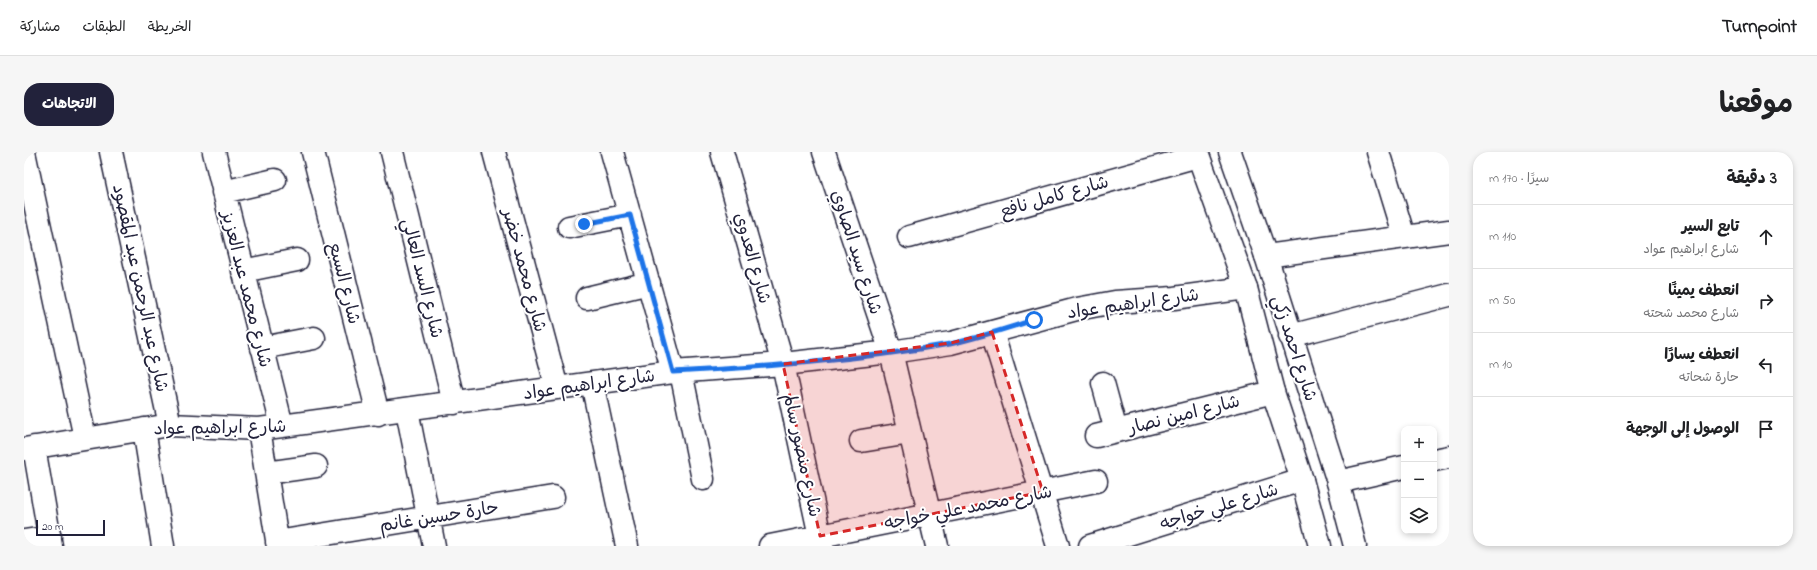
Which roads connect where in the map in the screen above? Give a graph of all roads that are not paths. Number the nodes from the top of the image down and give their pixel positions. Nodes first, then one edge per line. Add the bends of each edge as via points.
1 (111, 152) edge
2 (214, 152) edge
3 (313, 152) edge
4 (392, 152) edge
5 (494, 152) edge
6 (612, 152) edge
7 (722, 152) edge
8 (824, 152) edge
9 (1230, 152) edge
10 (1378, 152) edge
11 (28, 154) edge
12 (1198, 154) edge
13 (275, 180) dead end
14 (223, 192) junction
15 (630, 215) junction
16 (569, 227) dead end
17 (1449, 230) edge
18 (909, 237) dead end
19 (1404, 237) junction
20 (1266, 256) junction
21 (297, 260) dead end
22 (243, 271) junction
23 (649, 283) junction
24 (1246, 288) junction
25 (1449, 295) edge
26 (587, 298) dead end
27 (992, 332) junction
28 (1290, 336) junction
29 (314, 338) dead end
30 (262, 348) junction
31 (891, 352) junction
32 (784, 364) junction
33 (677, 372) junction
34 (592, 383) junction
35 (1103, 383) dead end
36 (557, 388) junction
37 (1273, 392) junction
38 (454, 403) junction
39 (407, 410) junction
40 (378, 414) junction
41 (170, 425) junction
42 (282, 426) junction
43 (144, 429) junction
44 (259, 429) junction
45 (910, 432) junction
46 (85, 438) junction
47 (861, 441) dead end
48 (29, 448) edge
49 (1449, 457) edge
50 (1437, 459) edge
51 (316, 466) dead end
52 (1401, 468) edge
53 (266, 473) junction
54 (703, 479) dead end
55 (1302, 480) junction
56 (1096, 481) dead end
57 (1338, 482) junction
58 (1043, 492) junction
59 (553, 497) dead end
60 (930, 514) junction
61 (428, 518) junction
62 (24, 541) edge
63 (50, 541) edge
64 (821, 541) edge
65 (278, 544) edge
66 (163, 546) edge
67 (434, 546) edge
68 (627, 546) edge
69 (770, 546) edge
70 (937, 546) edge
71 (1058, 546) edge
72 (1090, 546) edge
73 (1320, 546) edge
74 (1355, 546) edge

1 - 41 street, شارع عبد الرحمن عبد المقصود
2 - 14 street, شارع محمد عبد العزيز
3 - 40 street, شارع السبع
4 - 38 street, شارع السد العالي
5 - 36 street, شارع محمد خضر
6 - 15 street
7 - 32 street, شارع العدوي
8 - 31 street, شارع سيد الصاوي
9 - 20 street, شارع احمد زكي
10 - 19 street
11 - 46 street
12 - 18 street, شارع كامل نافع
12 - 24 street, شارع احمد زكي
13 - 14 street
14 - 22 street, شارع محمد عبد العزيز
15 - 16 street
15 - 23 street
17 - 19 street
19 - 20 street
20 - 28 street, شارع احمد زكي
21 - 22 street
22 - 30 street, شارع محمد عبد العزيز
23 - 26 street
23 - 33 street
24 - 27 street, شارع ابراهيم عواد via 1097,305
24 - 37 street, شارع احمد زكي
25 - 28 street
27 - 31 street, شارع ابراهيم عواد via 952,343
27 - 58 street
28 - 57 street, شارع احمد زكي
29 - 30 street
30 - 42 street, شارع محمد عبد العزيز
31 - 32 street, شارع ابراهيم عواد
31 - 45 street, شارع سيد الصاوي
32 - 33 street, شارع ابراهيم عواد
32 - 64 street, شارع منصور سالم
33 - 34 street, شارع ابراهيم عواد
33 - 54 street
34 - 36 street, شارع ابراهيم عواد
34 - 68 street
35 - 37 street, شارع امين نصار via 1106,433
36 - 38 street, شارع ابراهيم عواد
37 - 55 street, شارع احمد زكي
38 - 39 street, شارع ابراهيم عواد
39 - 40 street, شارع ابراهيم عواد
39 - 61 street
40 - 42 street, شارع ابراهيم عواد
41 - 43 street, شارع ابراهيم عواد
41 - 44 street, شارع ابراهيم عواد
42 - 44 street, شارع ابراهيم عواد
43 - 46 street, شارع ابراهيم عواد
43 - 66 street
44 - 53 street
45 - 47 street
45 - 60 street, شارع سيد الصاوي
46 - 48 street, شارع ابراهيم عواد
48 - 63 street
49 - 50 street
51 - 53 street
52 - 57 street
53 - 65 street
55 - 72 street, شارع علي خواجه
55 - 73 street, شارع احمد زكي
56 - 58 street, شارع محمد علي خواجه
57 - 74 street, شارع احمد زكي
58 - 60 street, شارع محمد علي خواجه
58 - 71 street
59 - 61 street, حارة حسين غانم
60 - 64 street, شارع محمد علي خواجه
60 - 70 street, شارع سيد الصاوي
61 - 65 street, حارة حسين غانم
61 - 67 street
62 - 63 street
64 - 69 street, شارع محمد علي خواجه

